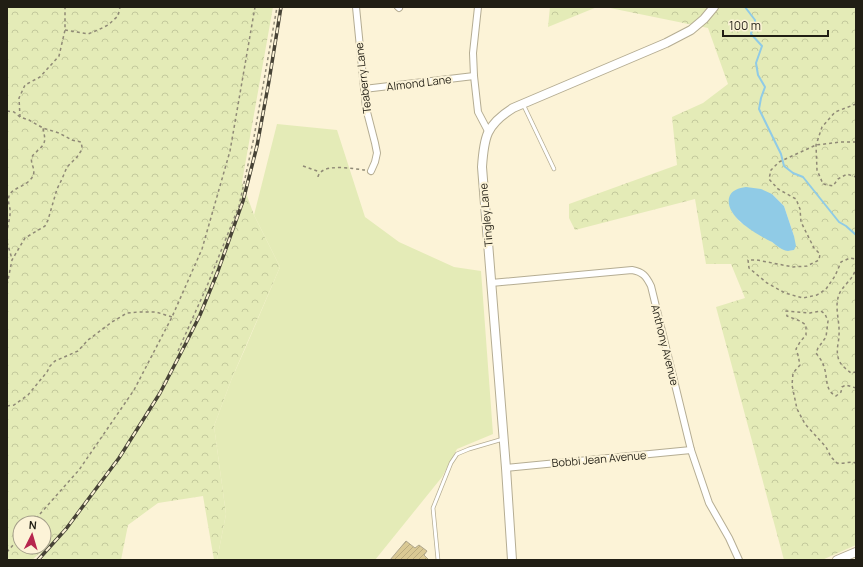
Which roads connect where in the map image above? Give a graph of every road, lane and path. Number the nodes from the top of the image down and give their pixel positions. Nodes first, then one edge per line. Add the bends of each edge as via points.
1 (65, 7) edge
2 (120, 7) edge
3 (255, 7) edge
4 (277, 7) edge
5 (356, 7) edge
6 (478, 7) edge
7 (714, 7) edge
8 (65, 30) junction
9 (474, 76) junction
10 (364, 89) junction
11 (523, 104) junction
12 (856, 104) edge
13 (7, 111) edge
14 (20, 117) junction
15 (43, 128) junction
16 (488, 131) junction
17 (856, 142) edge
18 (816, 145) junction
19 (303, 166) dead end
20 (554, 169) dead end
21 (371, 171) joint
22 (320, 172) junction
23 (318, 177) dead end
24 (856, 177) edge
25 (8, 216) edge
26 (7, 234) edge
27 (7, 242) edge
28 (856, 259) edge
29 (12, 260) junction
30 (856, 266) edge
31 (491, 283) junction
32 (7, 285) edge
33 (172, 317) junction
34 (178, 351) dead end
35 (856, 372) edge
36 (856, 388) edge
37 (7, 406) edge
38 (503, 438) junction
39 (691, 450) junction
40 (856, 463) edge
41 (506, 468) junction
42 (39, 515) edge
43 (856, 552) edge
44 (438, 560) edge
45 (512, 560) edge
46 (738, 560) edge
47 (837, 560) edge

1 - 8 path
2 - 8 path via 118,16 98,30 88,34
3 - 33 path via 230,151 202,249
4 - 34 path via 239,206
5 - 10 street, Teaberry Lane
6 - 9 street via 473,53
7 - 11 street, Tingley Lane via 692,30
8 - 14 path via 59,56 40,77 25,85 19,98
9 - 10 street, Almond Lane
9 - 16 street via 478,112
10 - 21 street, Teaberry Lane via 377,153
11 - 16 street, Tingley Lane via 502,116
11 - 20 lane
12 - 18 path via 835,112 822,127
13 - 14 path via 14,112
14 - 15 path
15 - 25 path via 44,145 31,160 34,167 33,177 9,196
15 - 29 path via 81,142 82,147 67,167 56,189 45,226 25,238
16 - 31 street, Tingley Lane via 482,167
17 - 18 path
18 - 24 path via 817,170 823,184 833,186 838,179 847,174
18 - 28 path via 779,162 771,170 769,179 778,189 796,200 801,222 814,248 820,254 819,260 807,266 793,267 748,260 749,268 767,283 785,293 803,298 826,290 841,262 850,258
19 - 22 path
21 - 22 path via 342,167
22 - 23 path
25 - 26 path
27 - 29 path
29 - 32 path
30 - 35 path via 850,282 841,291 837,308 838,356 844,367 852,373
31 - 38 street, Tingley Lane
31 - 39 street, Anthony Avenue via 632,270 644,275 651,286
33 - 37 path via 156,312 126,313 88,340 78,351 54,361 28,395 14,405
33 - 42 path via 134,390 79,470
36 - 40 path via 846,385 836,396 831,394 827,386 824,366 816,353 826,337 828,321 825,314 821,311 786,311 787,316 806,325 806,336 796,349 800,365 793,373 792,385 797,409 805,424 837,463
38 - 41 street, Tingley Lane
38 - 44 lane via 457,454 451,463 433,508
39 - 41 street, Bobbi Jean Avenue
39 - 46 street, Anthony Avenue via 709,502
41 - 45 street, Tingley Lane
43 - 47 street

